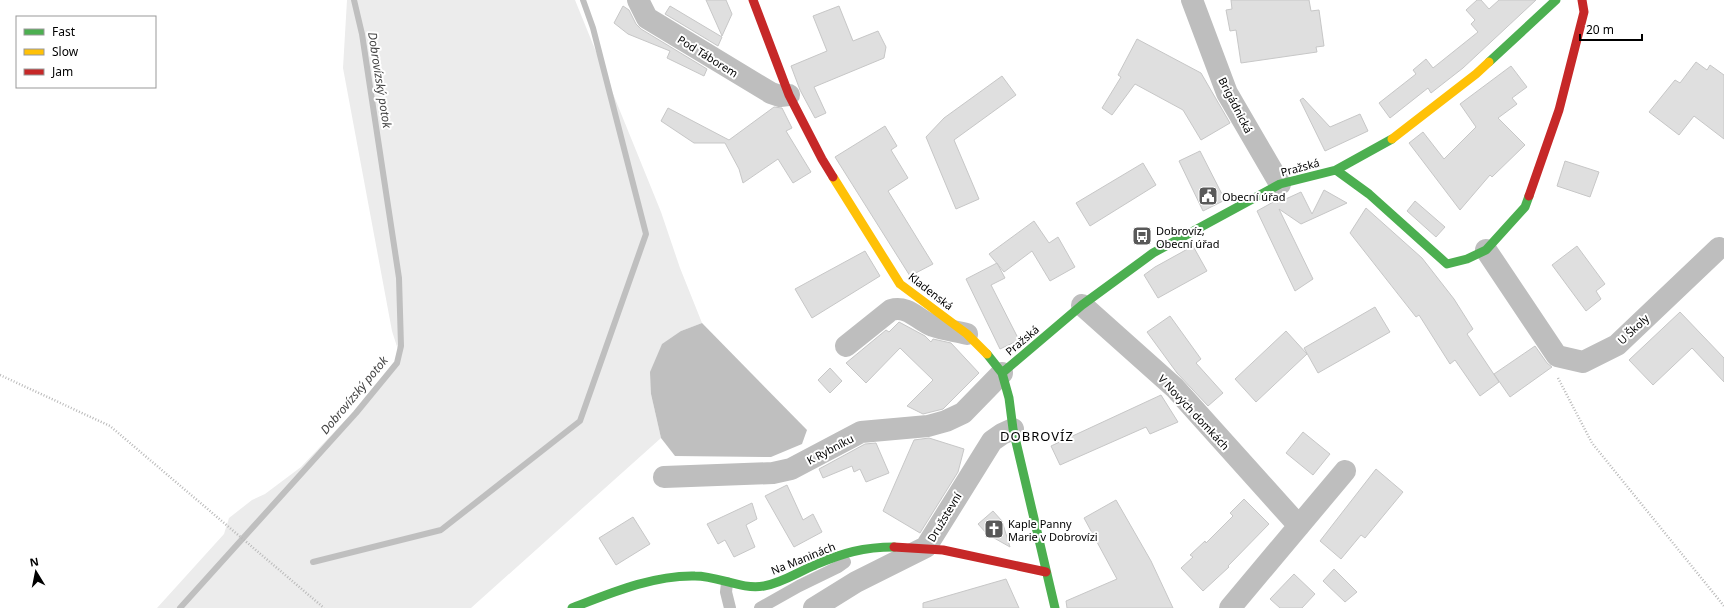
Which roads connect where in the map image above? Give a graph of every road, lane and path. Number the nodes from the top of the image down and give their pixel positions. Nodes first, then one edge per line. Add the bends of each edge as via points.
1 (638, 0) edge
2 (753, 0) edge
3 (1192, 0) edge
4 (1556, 0) edge
5 (1582, 0) edge
6 (789, 95) junction
7 (1336, 170) junction
8 (1280, 184) junction
9 (1719, 248) dead end
10 (1486, 250) junction
11 (1082, 305) junction
12 (967, 334) junction
13 (846, 346) dead end
14 (1557, 356) junction
15 (1002, 373) junction
16 (0, 375) edge
17 (1013, 428) junction
18 (1345, 471) dead end
19 (664, 477) dead end
20 (1299, 526) junction
21 (926, 547) junction
22 (861, 549) junction
23 (1046, 572) junction
24 (727, 583) junction
25 (1724, 606) edge
26 (324, 608) edge
27 (572, 608) edge
28 (730, 608) edge
29 (760, 608) edge
30 (814, 608) edge
31 (1055, 608) edge
32 (1230, 608) edge

1 - 6 street, Pod Táborem via 647,18 771,93
2 - 6 street, Kladenská
3 - 8 street, Brigádnická via 1227,93
4 - 7 street, Pražská via 1476,74 1390,140
5 - 10 street via 1584,12 1559,110 1526,207
6 - 12 street, Kladenská via 822,159 900,284
7 - 8 street, Pražská
7 - 10 street via 1369,194 1447,264 1467,259
8 - 11 street, Pražská via 1154,253
9 - 14 street, U Školy via 1617,345 1583,362
10 - 14 street
11 - 15 street, Pražská
11 - 20 street, V Nových domkách via 1175,388
12 - 13 street via 933,326 909,311 898,308 891,310
12 - 15 street, Kladenská via 986,352
14 - 25 path via 1556,374 1592,443
15 - 17 street, Kladenská
15 - 19 street, K Rybníku via 963,413 946,421 928,426 861,432 791,469 773,473
16 - 26 path via 110,426
17 - 21 street, Družstevní via 992,441
17 - 23 street, Kladenská
18 - 20 street
20 - 32 street
21 - 22 street, Na Maninách
21 - 23 street, Na Maninách
21 - 30 street, Družstevní via 856,582
22 - 24 street, Na Maninách via 763,586
22 - 29 lane via 838,567
23 - 31 street, Kladenská
24 - 27 street, Na Maninách via 696,576 647,582
24 - 28 lane via 726,592

